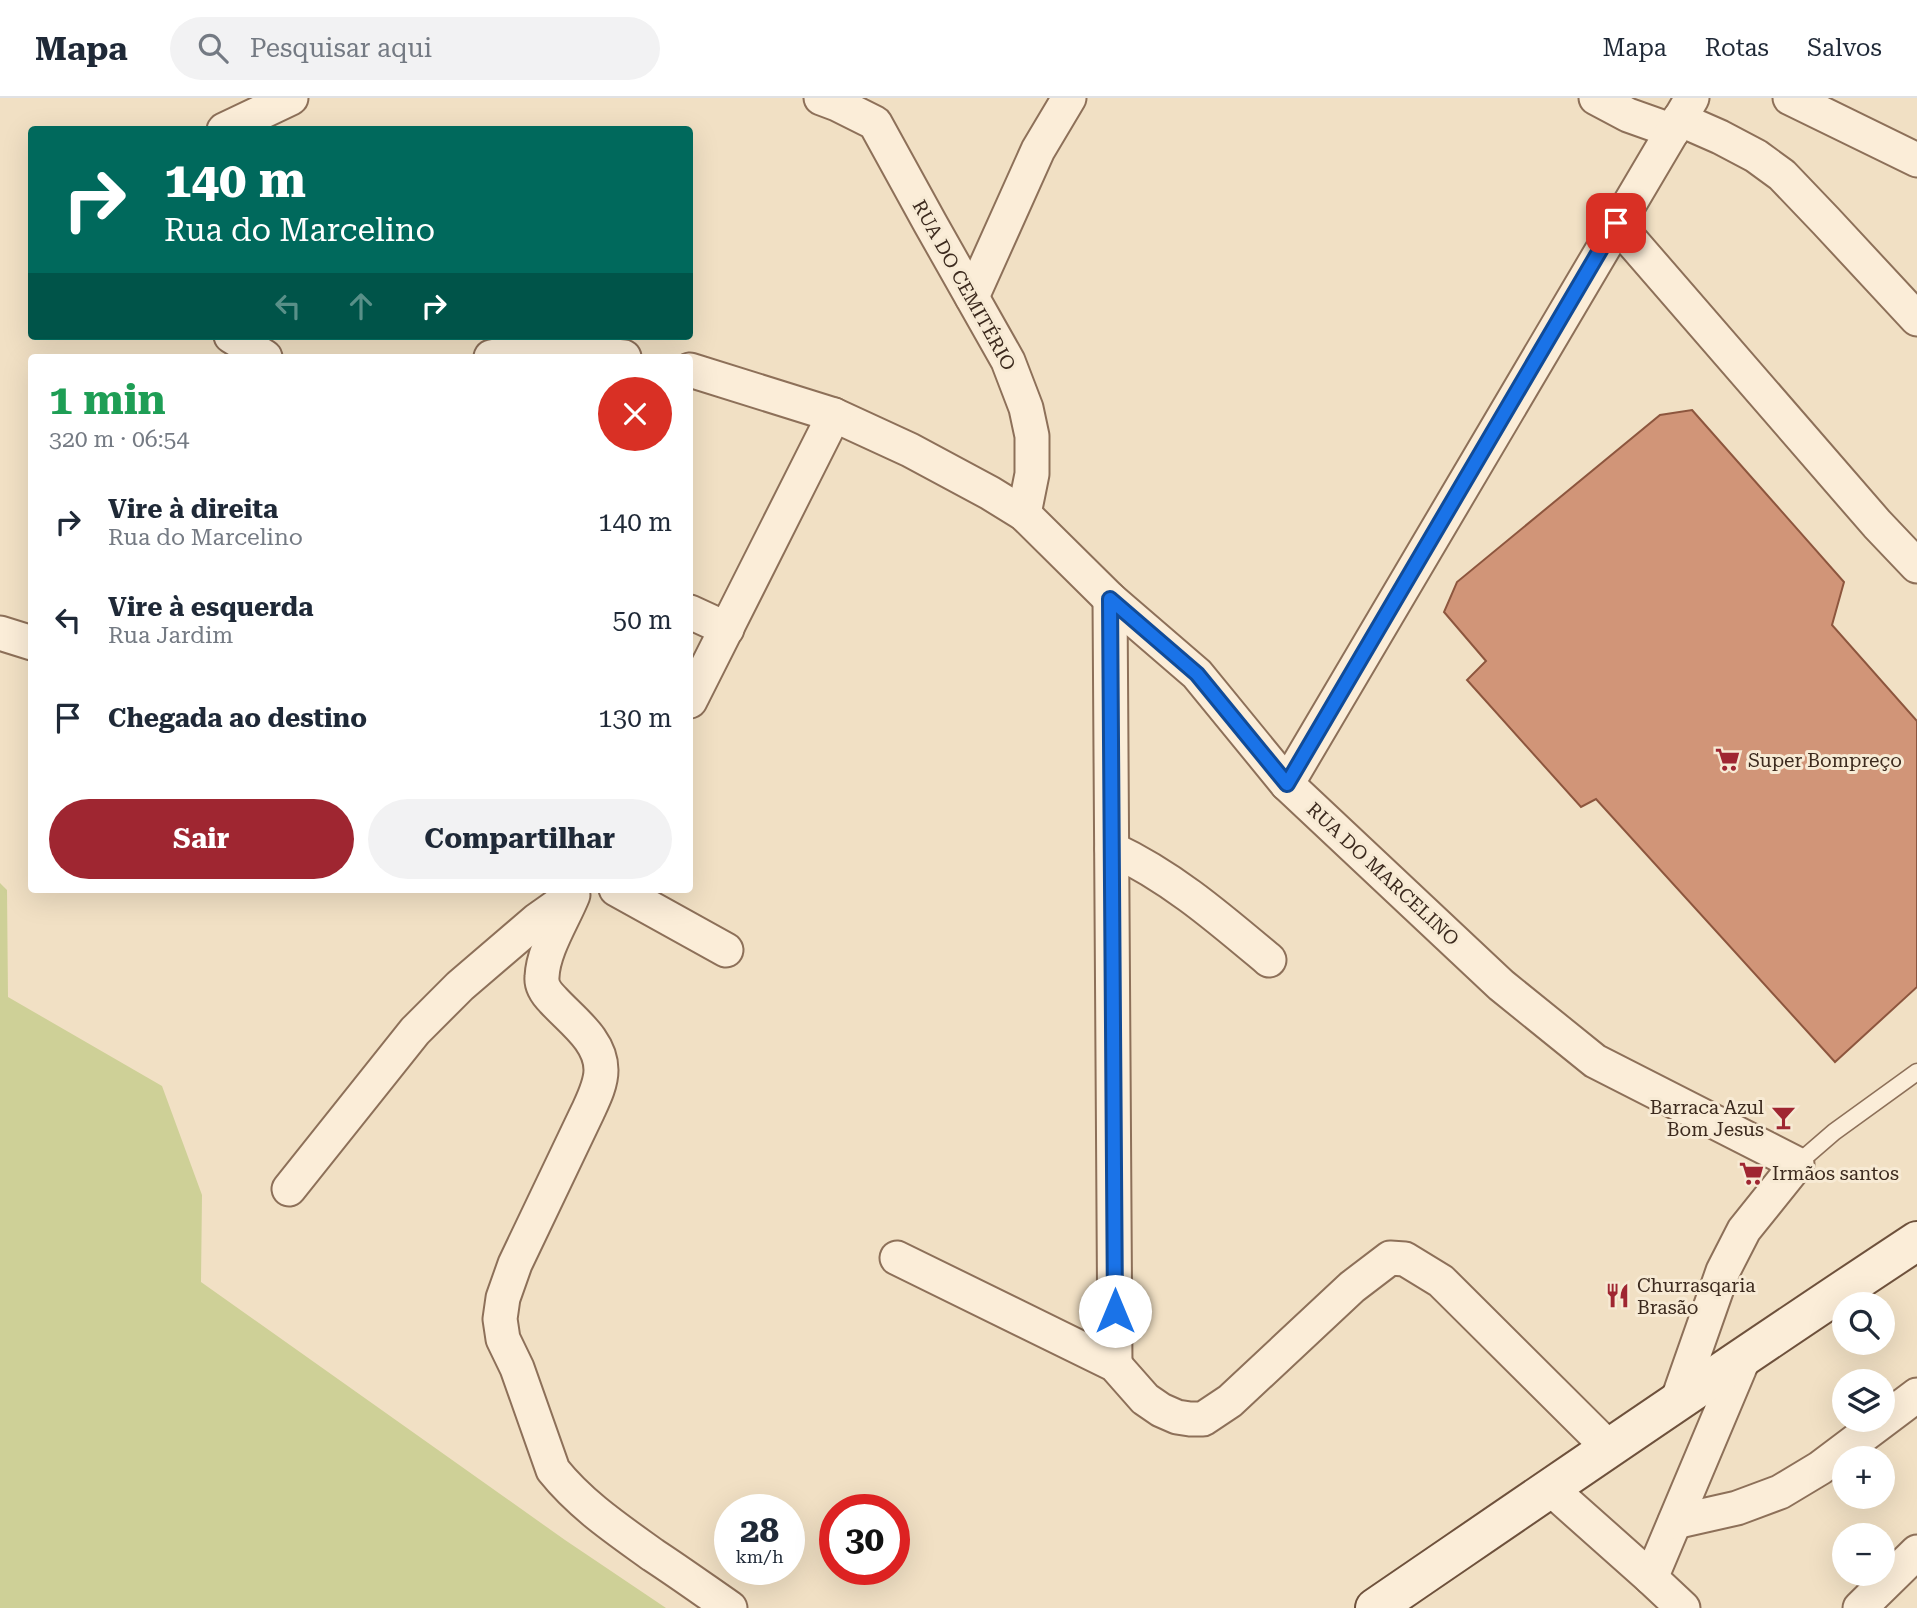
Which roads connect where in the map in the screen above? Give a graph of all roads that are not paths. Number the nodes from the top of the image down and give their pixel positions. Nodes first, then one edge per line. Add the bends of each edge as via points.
1 (291, 98) edge
2 (821, 98) edge
3 (1069, 98) edge
4 (1596, 98) edge
5 (1790, 98) edge
6 (875, 111) edge
7 (1681, 116) edge
8 (232, 126) edge
9 (1917, 160) edge
10 (1616, 223) junction
11 (972, 297) junction
12 (1917, 319) edge
13 (237, 340) edge
14 (260, 354) edge
15 (506, 354) edge
16 (593, 354) edge
17 (693, 370) edge
18 (834, 415) junction
19 (1024, 514) junction
20 (1917, 566) edge
21 (1110, 599) junction
22 (693, 613) edge
23 (727, 629) junction
24 (0, 633) edge
25 (28, 642) edge
26 (693, 695) edge
27 (1287, 784) junction
28 (1112, 849) junction
29 (576, 893) edge
30 (576, 893) edge
31 (623, 893) edge
32 (726, 950) dead end
33 (1269, 960) dead end
34 (1917, 1072) edge
35 (1797, 1164) junction
36 (289, 1189) dead end
37 (1917, 1241) edge
38 (897, 1258) dead end
39 (1745, 1355) junction
40 (1115, 1365) junction
41 (1917, 1395) edge
42 (1677, 1402) junction
43 (1610, 1449) junction
44 (1550, 1489) junction
45 (1675, 1522) junction
46 (1917, 1552) edge
47 (1651, 1578) junction
48 (730, 1608) edge
49 (1375, 1608) edge
50 (1683, 1608) edge
51 (1860, 1608) edge

1 - 8 street
2 - 6 street, RUA DO CEMITÉRIO
3 - 11 street via 1038,150
4 - 7 street via 1628,115
5 - 9 street
6 - 11 street, RUA DO CEMITÉRIO
7 - 10 street
7 - 12 street via 1782,175
10 - 20 street
10 - 27 street
11 - 19 street, RUA DO CEMITÉRIO via 1008,361 1026,408 1032,474
13 - 14 street
15 - 16 street
17 - 18 street, RUA DO MARCELINO
18 - 19 street, RUA DO MARCELINO via 911,450
18 - 23 street
19 - 21 street, RUA DO MARCELINO
21 - 27 street, RUA DO MARCELINO via 1197,674
21 - 28 street
22 - 23 street
23 - 26 street
24 - 25 street
27 - 35 street, RUA DO MARCELINO via 1501,985 1595,1061
28 - 33 street via 1145,864 1202,904
28 - 40 street
29 - 36 street via 479,969 415,1031
30 - 48 street via 552,938 541,979 545,991 589,1038 599,1054 601,1071 598,1089 515,1264 503,1298 503,1339 553,1470 614,1527
31 - 32 street
34 - 35 lane
35 - 42 street via 1744,1230 1723,1271
37 - 39 street
38 - 40 street
39 - 42 street
39 - 45 street
40 - 43 street via 1161,1410 1203,1419 1239,1393 1352,1287 1390,1258 1405,1258 1441,1281
41 - 45 street via 1820,1468 1780,1492
42 - 43 street
43 - 44 street
44 - 47 street
44 - 49 street
45 - 47 street
46 - 51 street
47 - 50 street

